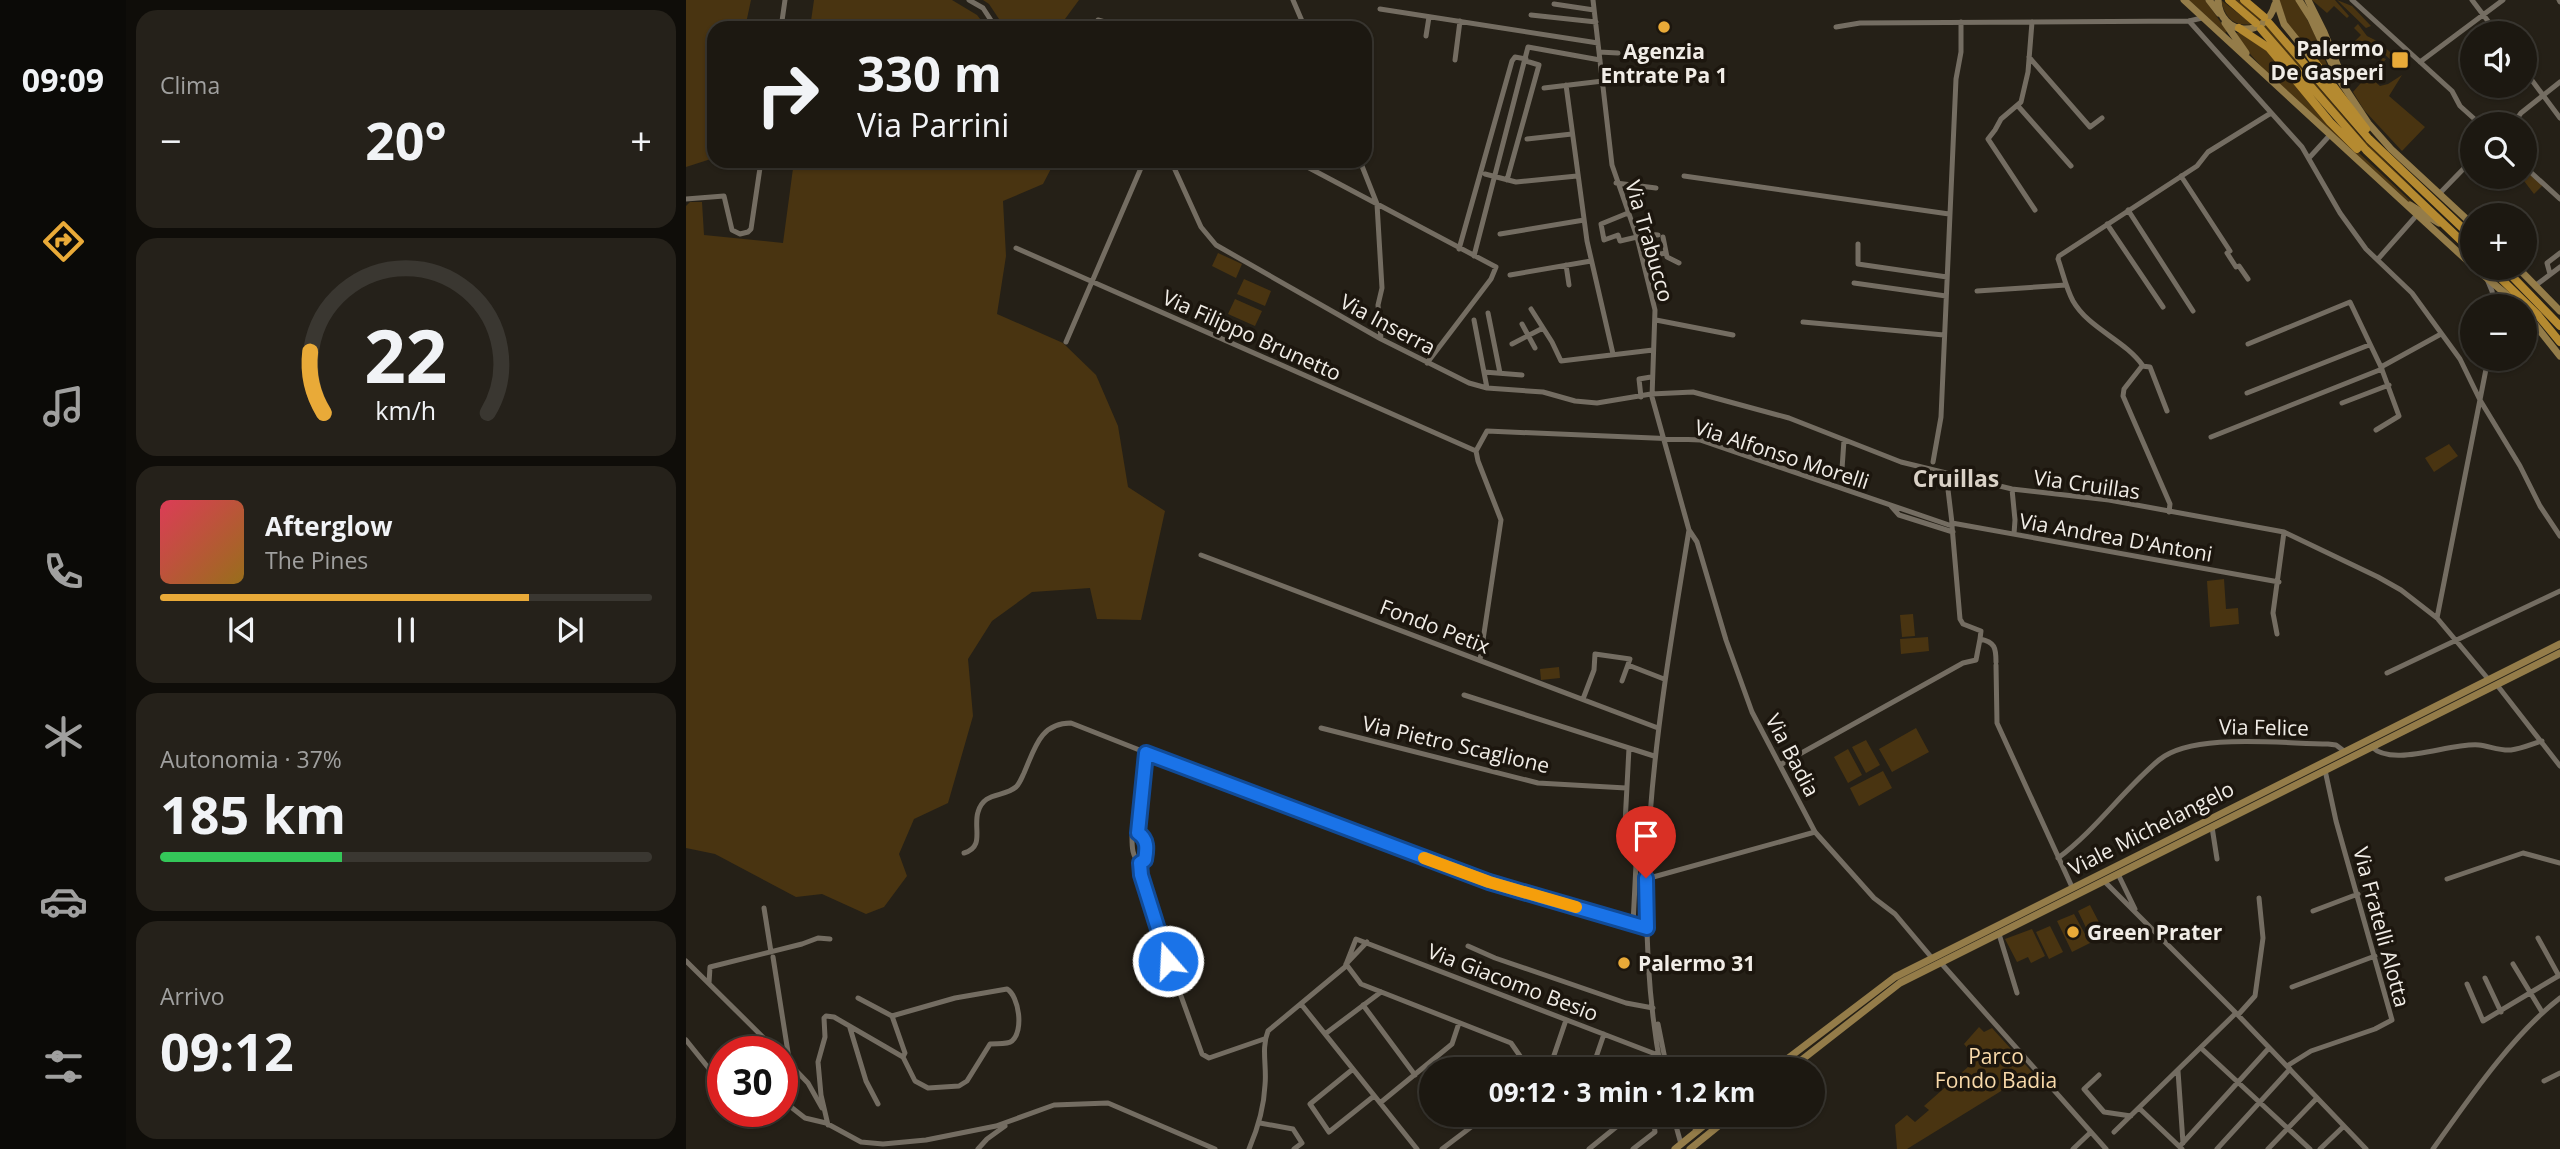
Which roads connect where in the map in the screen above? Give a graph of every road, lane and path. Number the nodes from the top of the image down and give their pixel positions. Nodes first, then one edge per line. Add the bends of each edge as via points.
1 (785, 0) edge
2 (969, 0) edge
3 (1293, 0) edge
4 (1593, 0) edge
5 (2184, 0) edge
6 (2208, 0) edge
7 (2218, 0) edge
8 (2229, 0) edge
9 (2244, 0) edge
10 (2276, 0) edge
11 (2299, 0) edge
12 (2308, 0) edge
13 (2352, 0) edge
14 (2472, 0) edge
15 (2503, 0) edge
16 (1554, 4) dead end
17 (1380, 9) dead end
18 (1594, 10) junction
19 (1531, 15) dead end
20 (2483, 15) junction
21 (1429, 16) junction
22 (2222, 17) junction
23 (2203, 18) junction
24 (782, 21) edge
25 (991, 21) edge
26 (1301, 21) edge
27 (2189, 21) junction
28 (2488, 21) edge
29 (1460, 22) junction
30 (1596, 22) junction
31 (1961, 22) junction
32 (2032, 22) junction
33 (1836, 27) dead end
34 (2257, 27) junction
35 (2239, 28) junction
36 (1426, 36) dead end
37 (1598, 43) junction
38 (1599, 52) junction
39 (1618, 53) dead end
40 (2029, 57) junction
41 (2311, 57) junction
42 (1455, 60) dead end
43 (1526, 60) junction
44 (1600, 60) junction
45 (2420, 62) junction
46 (2262, 73) junction
47 (1603, 81) junction
48 (2560, 82) edge
49 (1566, 85) junction
50 (2537, 86) edge
51 (1544, 88) dead end
52 (2543, 94) junction
53 (1516, 99) junction
54 (1530, 103) junction
55 (2354, 103) junction
56 (2018, 106) junction
57 (2467, 112) edge
58 (2522, 112) edge
59 (2271, 113) junction
60 (2362, 116) junction
61 (2102, 118) dead end
62 (2560, 118) edge
63 (1572, 134) junction
64 (2330, 135) junction
65 (1527, 139) dead end
66 (2309, 158) junction
67 (2388, 159) junction
68 (2071, 166) dead end
69 (760, 168) edge
70 (1141, 168) edge
71 (1174, 168) edge
72 (1309, 168) edge
73 (1363, 168) edge
74 (2460, 172) edge
75 (1485, 174) dead end
76 (1577, 176) junction
77 (1684, 176) dead end
78 (2181, 176) junction
79 (1496, 177) junction
80 (2537, 178) edge
81 (1507, 180) junction
82 (1616, 183) junction
83 (2400, 184) junction
84 (1656, 188) dead end
85 (2390, 190) junction
86 (2439, 194) junction
87 (686, 199) edge
88 (2560, 199) edge
89 (1377, 204) junction
90 (2437, 205) junction
91 (2035, 210) dead end
92 (2127, 210) junction
93 (1628, 213) junction
94 (1950, 214) junction
95 (2460, 214) edge
96 (2416, 216) junction
97 (2460, 219) edge
98 (1584, 220) junction
99 (2107, 224) junction
100 (2460, 226) edge
101 (2450, 231) junction
102 (1500, 234) dead end
103 (1637, 235) junction
104 (2460, 240) edge
105 (1858, 244) dead end
106 (1016, 248) dead end
107 (1459, 249) junction
108 (1666, 253) junction
109 (2560, 253) edge
110 (2460, 255) edge
111 (1474, 256) junction
112 (1643, 257) junction
113 (2378, 259) junction
114 (1591, 261) junction
115 (1679, 263) dead end
116 (1566, 265) junction
117 (2560, 267) edge
118 (2550, 274) junction
119 (1510, 275) dead end
120 (1947, 277) junction
121 (2248, 279) dead end
122 (2489, 280) edge
123 (2502, 280) edge
124 (2516, 280) edge
125 (2531, 280) edge
126 (1092, 282) junction
127 (1854, 283) dead end
128 (1569, 285) dead end
129 (2066, 285) junction
130 (2536, 285) junction
131 (1977, 291) dead end
132 (2506, 294) edge
133 (1946, 296) junction
134 (2164, 307) dead end
135 (1531, 310) dead end
136 (2193, 311) dead end
137 (2560, 311) edge
138 (1488, 313) dead end
139 (1474, 320) dead end
140 (1656, 320) junction
141 (1803, 322) dead end
142 (1522, 324) dead end
143 (2560, 326) edge
144 (2537, 327) edge
145 (1543, 328) junction
146 (2441, 334) junction
147 (1733, 335) dead end
148 (1944, 335) junction
149 (1529, 336) junction
150 (1493, 337) junction
151 (1381, 340) junction
152 (1478, 340) junction
153 (1066, 342) dead end
154 (2560, 342) edge
155 (1512, 344) dead end
156 (2248, 344) dead end
157 (2369, 345) junction
158 (1535, 348) dead end
159 (1653, 350) junction
160 (1614, 354) junction
161 (2560, 356) edge
162 (1427, 363) junction
163 (2143, 366) junction
164 (2382, 368) junction
165 (2486, 371) edge
166 (1484, 372) junction
167 (1500, 373) junction
168 (1522, 375) dead end
169 (1651, 377) junction
170 (2389, 385) junction
171 (1487, 388) junction
172 (2247, 393) dead end
173 (1651, 394) junction
174 (1641, 397) junction
175 (2480, 400) junction
176 (2342, 403) dead end
177 (2167, 411) dead end
178 (2376, 430) dead end
179 (2211, 437) dead end
180 (1663, 440) junction
181 (1844, 440) junction
182 (1476, 451) junction
183 (1932, 466) junction
184 (1842, 469) dead end
185 (1946, 473) junction
186 (2012, 489) junction
187 (2169, 512) junction
188 (1952, 527) junction
189 (1689, 530) junction
190 (2284, 532) junction
191 (2014, 534) junction
192 (2560, 536) edge
193 (1201, 555) dead end
194 (2279, 582) junction
195 (2560, 590) edge
196 (2437, 618) junction
197 (2277, 634) dead end
198 (1980, 639) junction
199 (2456, 640) junction
200 (2560, 644) edge
201 (2560, 653) edge
202 (1480, 660) junction
203 (1628, 665) junction
204 (2386, 673) dead end
205 (1664, 679) junction
206 (2489, 680) junction
207 (1622, 681) dead end
208 (2497, 685) junction
209 (1464, 695) dead end
210 (1583, 699) junction
211 (1658, 728) junction
212 (1321, 729) dead end
213 (2542, 741) junction
214 (2372, 747) junction
215 (1629, 748) junction
216 (2344, 751) junction
217 (1146, 753) junction
218 (1654, 756) junction
219 (1780, 765) junction
220 (2560, 766) edge
221 (2325, 770) junction
222 (1626, 788) junction
223 (2208, 819) junction
224 (1638, 825) junction
225 (1647, 826) junction
226 (2213, 827) junction
227 (1815, 832) junction
228 (1138, 833) junction
229 (964, 853) dead end
230 (2059, 858) junction
231 (2217, 859) dead end
232 (1140, 863) junction
233 (2560, 863) edge
234 (2118, 874) junction
235 (1646, 878) junction
236 (2447, 879) dead end
237 (2104, 881) junction
238 (2072, 887) junction
239 (2358, 894) junction
240 (2259, 898) dead end
241 (764, 908) dead end
242 (2037, 909) junction
243 (2313, 911) dead end
244 (2138, 915) junction
245 (1633, 923) junction
246 (1647, 928) junction
247 (1999, 934) junction
248 (2538, 938) dead end
249 (830, 939) dead end
250 (1367, 942) junction
251 (1468, 946) dead end
252 (772, 954) junction
253 (2375, 956) junction
254 (1932, 958) junction
255 (686, 961) edge
256 (1941, 963) junction
257 (1346, 964) junction
258 (2513, 964) dead end
259 (2559, 975) edge
260 (2484, 978) dead end
261 (709, 983) junction
262 (1361, 984) junction
263 (2467, 984) dead end
264 (2292, 987) dead end
265 (1381, 992) junction
266 (2017, 993) dead end
267 (2530, 994) junction
268 (858, 998) dead end
269 (2560, 998) edge
270 (1373, 999) junction
271 (1301, 1004) junction
272 (1363, 1005) junction
273 (1653, 1008) junction
274 (2501, 1012) junction
275 (2542, 1012) junction
276 (2237, 1014) junction
277 (892, 1016) junction
278 (1566, 1020) junction
279 (1459, 1023) junction
280 (850, 1028) junction
281 (1325, 1034) junction
282 (1604, 1034) junction
283 (762, 1036) edge
284 (785, 1036) edge
285 (1264, 1039) junction
286 (686, 1040) edge
287 (2201, 1048) junction
288 (2269, 1048) junction
289 (1658, 1055) joint
290 (903, 1057) junction
291 (1520, 1057) edge
292 (1554, 1057) edge
293 (1596, 1057) edge
294 (1664, 1057) edge
295 (1789, 1057) edge
296 (1805, 1057) edge
297 (707, 1066) edge
298 (2289, 1067) junction
299 (1353, 1069) junction
300 (2178, 1071) junction
301 (798, 1073) edge
302 (2560, 1073) edge
303 (1415, 1075) junction
304 (2099, 1075) dead end
305 (2544, 1081) dead end
306 (2238, 1082) junction
307 (1374, 1096) junction
308 (2317, 1098) junction
309 (2259, 1102) junction
310 (1380, 1103) junction
311 (878, 1104) dead end
312 (2139, 1108) junction
313 (798, 1114) edge
314 (2131, 1116) junction
315 (826, 1117) junction
316 (1013, 1120) junction
317 (1260, 1123) junction
318 (828, 1125) junction
319 (2344, 1126) junction
320 (1471, 1127) edge
321 (1615, 1127) edge
322 (1654, 1127) edge
323 (1675, 1127) edge
324 (1694, 1127) edge
325 (1702, 1127) edge
326 (1717, 1127) edge
327 (2288, 1128) junction
328 (1697, 1131) junction
329 (2091, 1132) junction
330 (2114, 1132) dead end
331 (1678, 1146) edge
332 (2182, 1146) edge
333 (1207, 1147) edge
334 (1413, 1148) edge
335 (1692, 1148) edge
336 (2102, 1148) edge
337 (978, 1149) edge
338 (1214, 1149) edge
339 (1249, 1149) edge
340 (1294, 1149) edge
341 (1442, 1149) edge
342 (1589, 1149) edge
343 (1633, 1149) edge
344 (2073, 1149) edge
345 (2217, 1149) edge
346 (2268, 1149) edge
347 (2310, 1149) edge
348 (2320, 1149) edge
349 (2367, 1149) edge
350 (2433, 1149) edge

1 - 24 street
2 - 25 street via 983,8
3 - 26 street
4 - 18 street, Via Trabucco
5 - 23 street
6 - 22 street
7 - 22 street
8 - 34 main road
9 - 67 main road via 2267,20
10 - 34 street via 2274,11
10 - 41 street via 2284,24
11 - 55 street
12 - 55 street
13 - 45 street
14 - 20 street
15 - 20 street
16 - 18 street
17 - 21 street
18 - 30 street, Via Trabucco
19 - 30 street
20 - 28 street
20 - 45 street
21 - 29 street
21 - 36 street
22 - 35 street
22 - 46 street
23 - 27 street
23 - 46 street
27 - 32 street
27 - 59 street
29 - 37 street
29 - 42 street
30 - 37 street, Via Trabucco
31 - 32 street
31 - 33 street
31 - 94 street
32 - 40 street
34 - 35 street
34 - 83 main road
35 - 83 main road via 2269,48 2335,128
37 - 38 street, Via Trabucco
38 - 39 street
38 - 44 street, Via Trabucco
40 - 56 street
40 - 61 street via 2090,127
41 - 60 street
41 - 67 main road
43 - 44 street via 1528,47
43 - 53 street
43 - 54 street via 1539,65
43 - 107 street via 1515,57 1511,61
44 - 47 street, Via Trabucco
45 - 57 street via 2452,91
46 - 64 street
47 - 49 street
47 - 82 street, Via Trabucco
48 - 52 street
49 - 51 street
49 - 63 street
50 - 52 street
52 - 58 street
52 - 62 street
53 - 54 street
53 - 79 street
54 - 81 street
55 - 60 street
56 - 68 street
56 - 91 street via 1987,139
59 - 66 street
59 - 78 street via 2208,152
60 - 86 street
63 - 65 street
63 - 76 street
64 - 66 street
64 - 85 street
66 - 113 street via 2340,213
67 - 90 main road
69 - 87 street via 748,232 732,230 724,196
70 - 126 street
71 - 151 street, Via Inserra via 1201,227 1216,245
72 - 89 street
73 - 89 street
74 - 86 street
75 - 79 street
76 - 81 street
76 - 98 street
77 - 94 street
78 - 92 street
78 - 121 street via 2236,267
79 - 81 street
79 - 111 street
80 - 88 street
82 - 84 street
82 - 93 street, Via Trabucco
83 - 101 main road
85 - 96 street
85 - 101 street
86 - 95 street
89 - 107 street
89 - 151 street
90 - 97 street
90 - 100 main road
92 - 99 street
92 - 136 street
93 - 103 street, Via Trabucco
93 - 103 street via 1601,224 1604,240
94 - 120 street
96 - 110 street
96 - 113 street
98 - 102 street
98 - 114 street
99 - 129 street via 2059,256
99 - 134 street
101 - 104 main road
103 - 108 street via 1661,236
103 - 112 street, Via Trabucco
105 - 120 street via 1858,264
106 - 126 street, Via Filippo Brunetto
107 - 111 street
108 - 112 street
108 - 115 street
109 - 118 street via 2547,263
111 - 162 street via 1496,268
112 - 140 street, Via Trabucco
113 - 146 street via 2412,293
114 - 116 street
114 - 160 street
116 - 119 street
116 - 128 street
117 - 118 street
118 - 130 street
120 - 133 street
122 - 132 street
123 - 154 main road
124 - 143 main road
125 - 130 street
126 - 153 street
126 - 182 street, Via Filippo Brunetto
127 - 133 street
129 - 131 street
129 - 163 street via 2082,312 2134,353
130 - 137 street
133 - 148 street
135 - 145 street
138 - 150 street
139 - 152 street
140 - 147 street
140 - 159 street, Via Trabucco
141 - 148 street
142 - 149 street
144 - 161 street
145 - 149 street
145 - 160 street via 1560,361
146 - 164 street
146 - 175 street via 2468,371
148 - 183 street via 1941,417
149 - 155 street
149 - 158 street
150 - 152 street
150 - 167 street
151 - 162 street, Via Inserra
152 - 166 street
156 - 157 street via 2350,302
157 - 164 street
157 - 172 street
159 - 160 street
159 - 169 street, Via Trabucco
162 - 171 street, Via Inserra
163 - 177 street via 2150,367
163 - 187 street via 2123,396 2170,503
164 - 170 street
164 - 179 street
165 - 175 street
166 - 167 street
166 - 171 street
167 - 168 street
169 - 173 street, Via Trabucco
169 - 174 street via 1639,379
170 - 176 street
170 - 178 street via 2399,416
171 - 174 street, Via Inserra via 1543,392 1575,401
173 - 174 street, Via Inserra
173 - 180 street, Via Trabucco
173 - 181 street, Via Cruillas via 1679,391 1709,396 1789,418
175 - 192 street
175 - 196 street
180 - 182 street, Via Alfonso Morelli via 1487,431
180 - 188 street, Via Alfonso Morelli via 1700,440
180 - 189 street, Via Trabucco
181 - 183 street, Via Cruillas via 1901,462
181 - 184 street
182 - 202 street via 1501,520
183 - 185 street, Via Cruillas
185 - 186 street, Via Cruillas
185 - 188 street
186 - 187 street, Via Cruillas
186 - 191 street
187 - 190 street, Via Cruillas
188 - 191 street, Via Andrea D'Antoni
188 - 198 street via 1960,620 1981,631
189 - 205 street
189 - 219 street, Via Badia via 1697,542 1752,712
190 - 194 street
190 - 196 street, Via Cruillas via 2378,577
191 - 194 street, Via Andrea D'Antoni
193 - 202 street, Fondo Petix
194 - 197 street via 2273,613
195 - 199 street
196 - 199 street, Via Cruillas
198 - 219 street via 1976,660 1934,678
198 - 230 street via 1994,644 1997,723
199 - 204 street
199 - 206 street, Via Cruillas
200 - 206 street, Viale Michelangelo
201 - 208 street, Viale Michelangelo
202 - 210 street, Fondo Petix
203 - 205 street
203 - 207 street
203 - 210 street via 1630,659 1595,654
205 - 211 street
206 - 216 street, Viale Michelangelo
208 - 213 street
208 - 214 street, Viale Michelangelo
209 - 215 street
210 - 211 street, Fondo Petix
211 - 218 street
212 - 222 street, Via Pietro Scaglione via 1538,783
213 - 214 street via 2514,750 2478,744 2412,755
213 - 220 street
214 - 221 street, Viale Michelangelo
215 - 218 street
215 - 222 street
216 - 223 street, Viale Michelangelo
216 - 230 street, Via Felice via 2328,744 2208,742 2168,754 2123,794 2083,840
217 - 228 street
217 - 229 street via 1072,723 1048,728 1018,786 984,800 978,812 976,845
217 - 245 street via 1489,882
218 - 225 street
219 - 227 street, Via Badia
221 - 226 street, Viale Michelangelo
221 - 239 street, Via Fratelli Alotta
222 - 224 street via 1625,824
223 - 226 street
223 - 238 street, Viale Michelangelo
224 - 225 street
224 - 245 street
225 - 235 street
226 - 231 street
226 - 234 street, Viale Michelangelo
227 - 235 street
227 - 254 street, Via Badia
228 - 232 street via 1132,837 1132,850
228 - 232 street via 1147,848
230 - 238 street
232 - 285 street via 1160,938 1202,1054 1209,1058
233 - 236 street via 2523,853
234 - 237 street, Viale Michelangelo
234 - 244 street
235 - 246 street
237 - 242 street, Viale Michelangelo
237 - 244 street
238 - 242 street, Viale Michelangelo
239 - 243 street
239 - 253 street, Via Fratelli Alotta
240 - 276 street via 2263,937 2255,996
241 - 252 street
242 - 247 street, Viale Michelangelo
242 - 254 street, Viale Michelangelo
244 - 276 street
245 - 246 street
246 - 273 street
247 - 256 street, Viale Michelangelo
247 - 266 street
248 - 259 street
249 - 252 street via 816,938
250 - 257 street
250 - 257 street, Via Giacomo Besio via 1356,939
250 - 278 street, Via Giacomo Besio
251 - 273 street via 1626,1003
252 - 261 street via 710,967
252 - 284 street
253 - 264 street
253 - 298 street, Via Fratelli Alotta via 2391,1021 2311,1051
254 - 295 street, Viale Michelangelo via 1884,983
255 - 261 street
256 - 296 street, Viale Michelangelo via 1890,990
256 - 329 street
257 - 262 street
257 - 271 street
258 - 267 street
259 - 267 street
260 - 274 street
261 - 283 street
262 - 265 street
262 - 270 street
263 - 274 street via 2483,1021
265 - 270 street
265 - 279 street
267 - 274 street
267 - 275 street
268 - 277 street
269 - 275 street
270 - 272 street
271 - 281 street
271 - 285 street
272 - 281 street
272 - 303 street
273 - 289 street
273 - 294 street
275 - 350 street
276 - 287 street
276 - 288 street
277 - 290 street via 904,1045
277 - 290 street via 999,989 1011,990 1016,1000 1015,1037 1007,1043 990,1044 971,1077 959,1086 922,1086
278 - 282 street, Via Giacomo Besio
278 - 292 street
279 - 291 street via 1511,1044
279 - 303 street via 1452,1044
280 - 290 street
280 - 311 street
280 - 315 street via 834,1017 824,1018 825,1037 818,1062
281 - 299 street
282 - 289 street, Via Giacomo Besio
282 - 293 street
285 - 317 street via 1266,1084
286 - 297 street
287 - 300 street
287 - 306 street
288 - 298 street
288 - 306 street
298 - 308 street
298 - 309 street
299 - 307 street
299 - 307 street via 1310,1104 1329,1132
300 - 312 street
300 - 332 street
301 - 315 street
302 - 305 street
303 - 310 street
304 - 314 street via 2084,1089 2104,1112
306 - 309 street
306 - 332 street
307 - 310 street
308 - 319 street
308 - 327 street
309 - 327 street
309 - 345 street
310 - 334 street
312 - 314 street
312 - 332 street
313 - 318 street
314 - 330 street
315 - 318 street
316 - 318 street via 926,1140 883,1144 861,1142
316 - 333 street via 1054,1105 1108,1103
316 - 337 street
317 - 339 street
317 - 340 street via 1293,1129 1302,1143
319 - 348 street
319 - 349 street
320 - 341 street
321 - 342 street
322 - 343 street via 1655,1132
323 - 331 street
324 - 328 street
325 - 328 street
326 - 335 street
327 - 346 street
327 - 347 street
328 - 331 street
329 - 336 street
329 - 344 street
333 - 338 street

